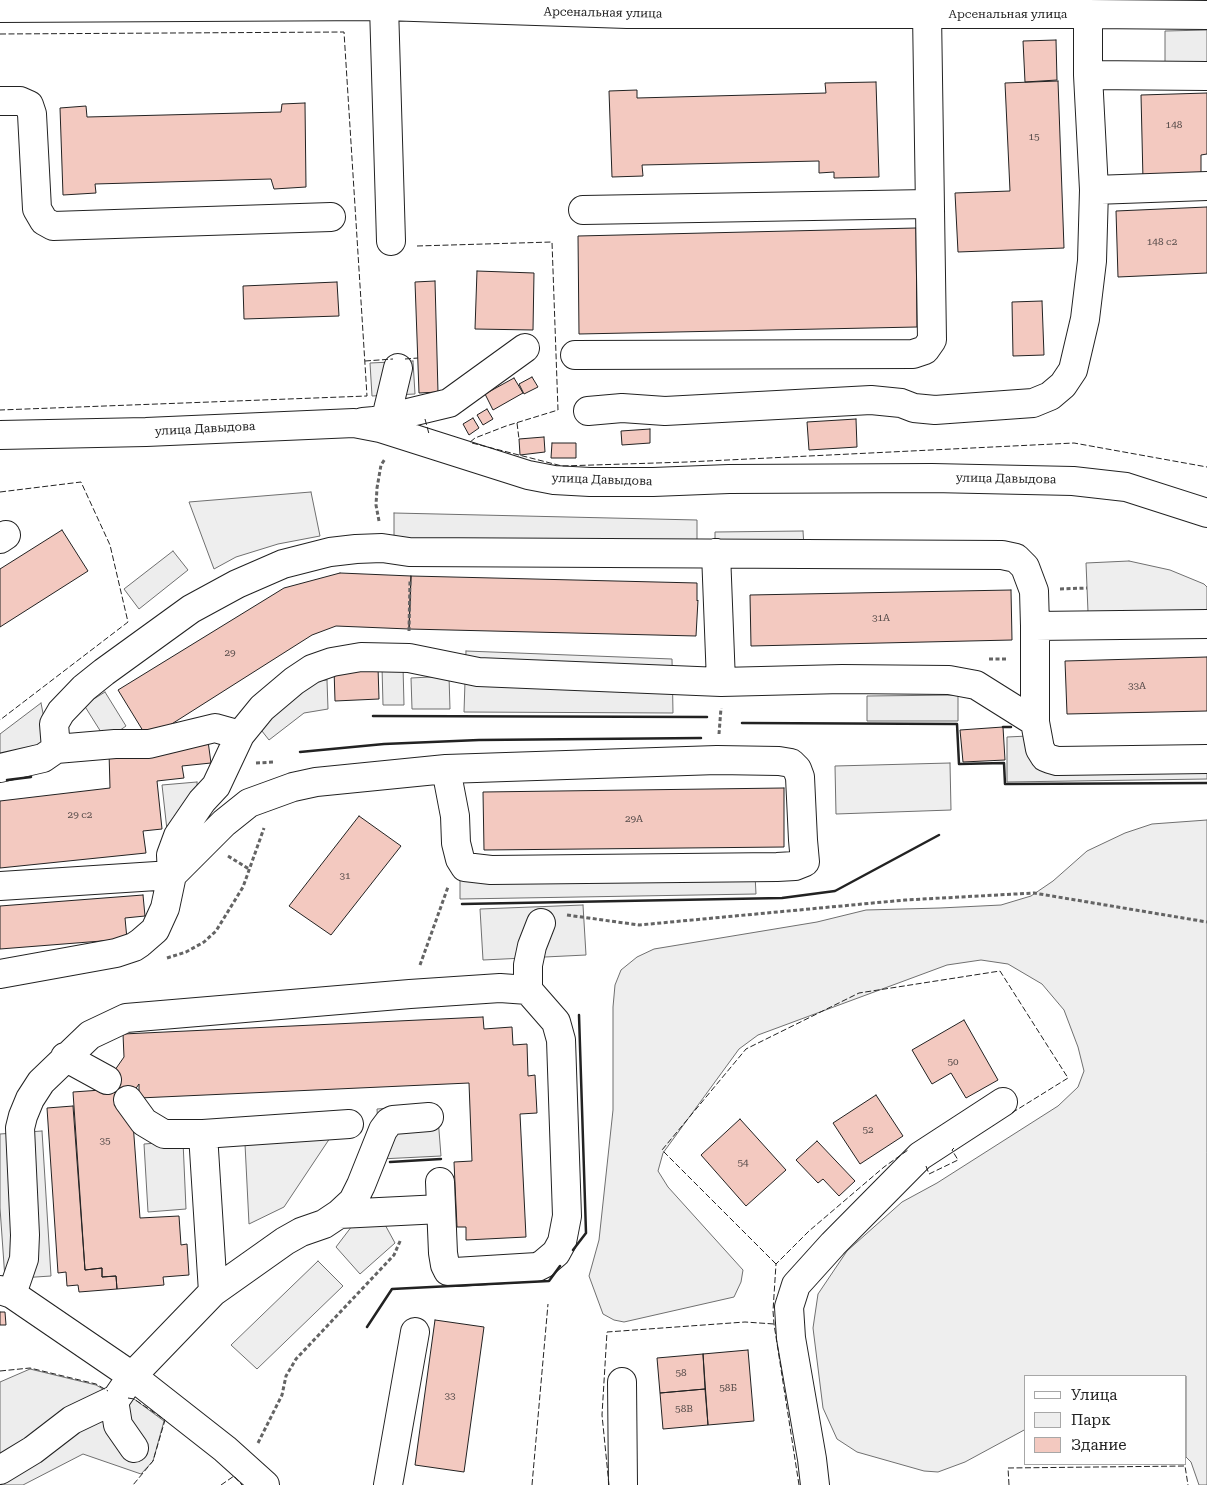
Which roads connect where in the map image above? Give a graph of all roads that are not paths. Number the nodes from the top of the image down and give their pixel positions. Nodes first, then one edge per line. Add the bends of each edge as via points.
1 (384, 6) junction
2 (0, 8) edge
3 (927, 14) junction
4 (1088, 14) junction
5 (1207, 15) edge
6 (1088, 75) junction
7 (1207, 76) edge
8 (0, 101) edge
9 (1207, 186) edge
10 (1094, 190) junction
11 (928, 204) junction
12 (583, 210) dead end
13 (331, 217) dead end
14 (391, 241) dead end
15 (525, 348) dead end
16 (575, 355) dead end
17 (398, 368) dead end
18 (588, 411) dead end
19 (392, 426) junction
20 (0, 435) edge
21 (1207, 513) edge
22 (716, 553) junction
23 (1207, 624) edge
24 (1035, 626) junction
25 (721, 682) junction
26 (1035, 722) junction
27 (240, 735) junction
28 (56, 749) junction
29 (1207, 759) edge
30 (0, 768) edge
31 (446, 769) junction
32 (172, 875) junction
33 (0, 886) edge
34 (541, 923) road end
35 (0, 974) edge
36 (528, 990) junction
37 (66, 1057) junction
38 (108, 1080) dead end
39 (128, 1100) dead end
40 (1003, 1102) dead end
41 (429, 1117) dead end
42 (349, 1124) dead end
43 (203, 1134) junction
44 (440, 1182) dead end
45 (441, 1209) junction
46 (339, 1214) junction
47 (6, 1292) edge
48 (213, 1292) junction
49 (415, 1332) dead end
50 (132, 1376) junction
51 (622, 1382) dead end
52 (114, 1400) junction
53 (134, 1448) dead end
54 (0, 1470) edge
55 (257, 1478) edge
56 (388, 1485) edge
57 (623, 1485) edge
58 (815, 1485) edge

1 - 2 street, Арсенальная улица
1 - 3 street, Арсенальная улица via 627,14
1 - 14 street
3 - 4 street, Арсенальная улица
3 - 11 street
4 - 5 street, Арсенальная улица
4 - 6 street
6 - 7 street
6 - 10 street
8 - 13 street via 20,101 29,105 37,210 44,221 53,226
9 - 10 street
10 - 18 street via 1092,261 1085,319 1072,370 1063,385 1034,403 935,410 870,400
11 - 12 street
11 - 16 street via 932,340 925,350 913,354
15 - 19 street via 455,400
17 - 19 street
19 - 20 street, улица Давыдова via 354,423
19 - 21 street, улица Давыдова via 528,475 554,480 653,482 932,478 1073,481 1126,487
22 - 24 street via 1002,555 1016,558 1026,567 1034,591
22 - 25 street
22 - 28 street via 409,552 382,548 330,552 283,564 191,609 104,672 61,712 54,724
23 - 24 street
24 - 26 street
25 - 26 street via 949,680 976,685
25 - 27 street via 478,672 409,658 361,657 312,669 262,708
26 - 29 street via 1040,749 1045,757 1057,761
27 - 28 street via 216,728 148,744
27 - 32 street via 216,786 178,836 170,855
28 - 30 street via 44,758
31 - 31 street via 717,760 791,763 798,769 800,777 806,862 795,866 476,870 465,867 460,859
31 - 32 street via 333,780 280,791 250,803 230,818
32 - 33 street
32 - 35 street via 165,908 155,930 134,947
34 - 36 street via 528,965
36 - 37 street via 500,988 410,994 126,1018 90,1035
36 - 45 street via 556,1022 560,1040 567,1216 562,1242 556,1253 537,1267 448,1271
37 - 38 street
37 - 47 street via 41,1082 23,1116 20,1128 24,1259
39 - 43 street via 144,1122 164,1134
40 - 58 street via 920,1156 796,1285 789,1307 791,1338
41 - 46 street via 393,1120 386,1125 353,1201
42 - 43 street
43 - 48 street
44 - 45 street
45 - 46 street
46 - 48 street via 285,1241
47 - 50 street
48 - 50 street
49 - 56 street
50 - 52 street
50 - 55 street
51 - 57 street
52 - 53 street via 118,1425
52 - 54 street via 72,1420

